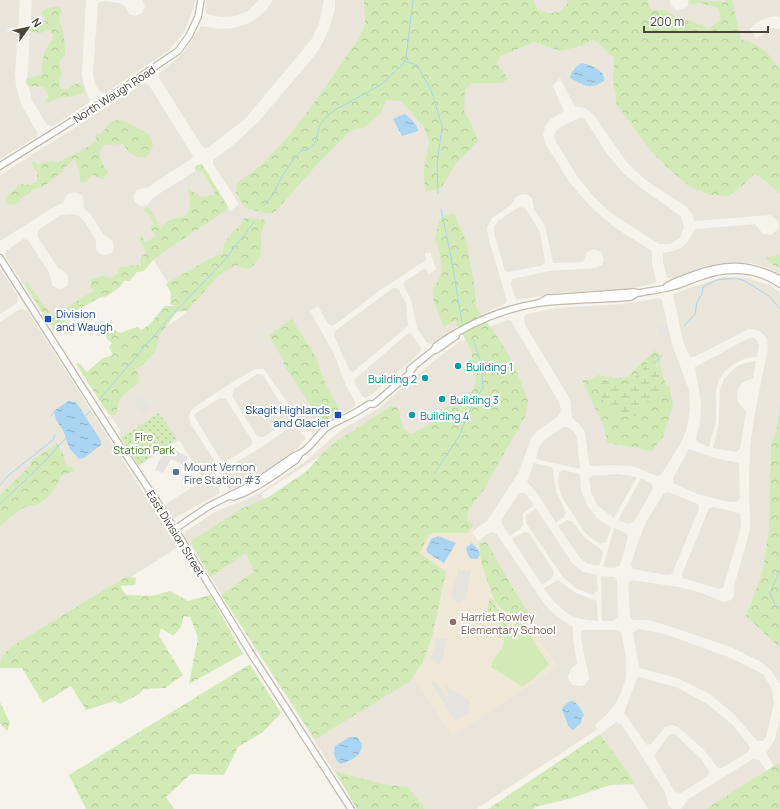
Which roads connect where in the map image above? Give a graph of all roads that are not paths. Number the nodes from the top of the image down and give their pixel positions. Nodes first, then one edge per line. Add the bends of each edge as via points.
1 (201, 0) edge
2 (0, 166) edge
3 (0, 258) edge
4 (780, 278) edge
5 (780, 284) edge
6 (663, 288) junction
7 (175, 528) junction
8 (351, 809) edge

1 - 2 street, North Waugh Road via 198,18 178,51
3 - 7 street, East Division Street
4 - 6 street via 757,269 730,266 703,271
5 - 6 street via 754,272 730,270 714,272
6 - 7 street via 638,293 548,298 539,303 489,317 434,350 370,404 346,417 318,438 296,460 252,490 234,497 230,496 209,506
7 - 8 street, East Division Street

